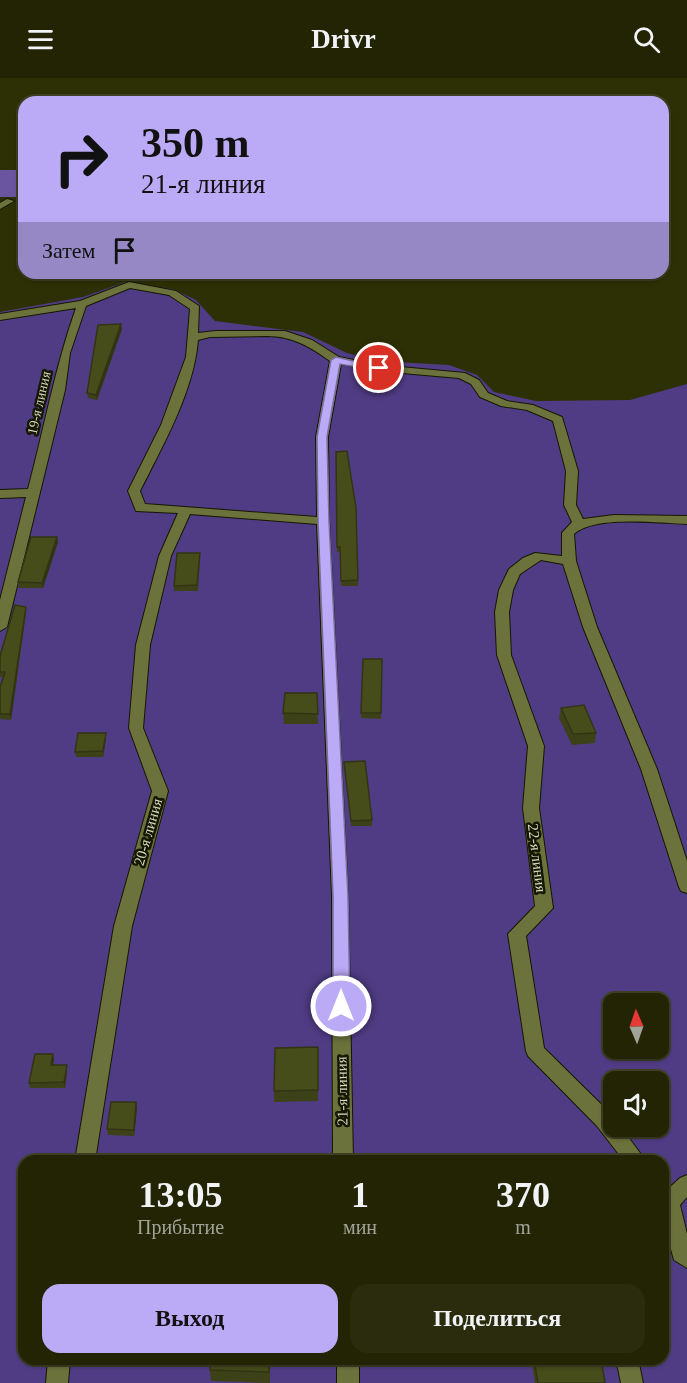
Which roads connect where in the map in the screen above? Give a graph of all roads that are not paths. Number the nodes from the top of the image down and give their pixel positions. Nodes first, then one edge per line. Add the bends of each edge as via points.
1 (10, 201) dead end
2 (0, 206) edge
3 (82, 304) junction
4 (0, 317) edge
5 (193, 339) junction
6 (336, 360) junction
7 (34, 493) junction
8 (0, 494) edge
9 (186, 510) junction
10 (687, 520) edge
11 (323, 521) junction
12 (579, 523) junction
13 (569, 561) junction
14 (0, 627) edge
15 (687, 887) edge
16 (86, 1155) edge
17 (343, 1155) edge
18 (631, 1155) edge
19 (687, 1184) edge
20 (669, 1201) edge
21 (669, 1217) edge
22 (687, 1259) edge
23 (58, 1365) edge
24 (348, 1365) edge
25 (628, 1365) edge
26 (57, 1383) edge
27 (348, 1383) edge
28 (632, 1383) edge

1 - 2 street
3 - 4 street
3 - 5 street via 129,285 172,293 195,308
3 - 7 street, 19-я линия via 65,353
5 - 6 street via 202,334 291,335 313,343
5 - 9 street via 191,357 166,425 134,491 140,508
6 - 11 street, 21-я линия via 322,437
6 - 12 street via 461,375 475,382 484,395 558,419 572,471 570,505
7 - 8 street
7 - 14 street, 19-я линия
9 - 11 street
9 - 16 street, 20-я линия via 165,556 143,645 136,728 160,791 123,926
10 - 12 street via 614,519
11 - 17 street, 21-я линия via 340,896
12 - 13 street via 568,533
13 - 15 street via 590,627 649,769
13 - 18 street, 22-я линия via 540,556 528,561 514,572 502,612 504,655 536,746 531,808 544,908 517,934 535,1051 604,1120
19 - 20 street
21 - 22 street via 681,1253
23 - 26 street
24 - 27 street
25 - 28 street

